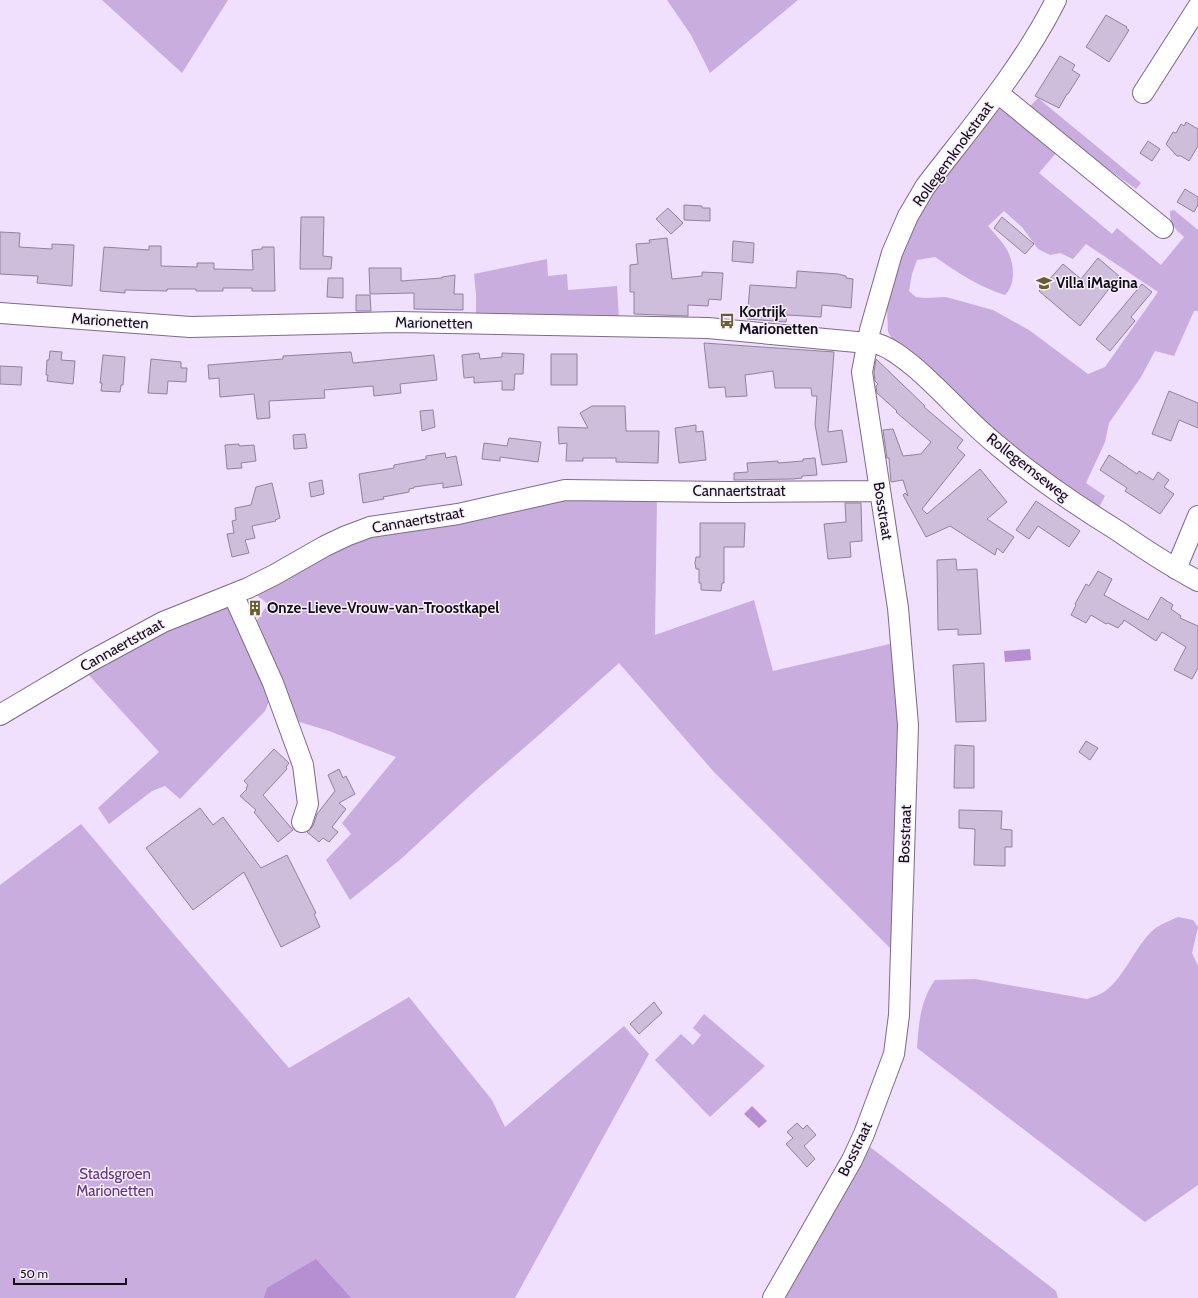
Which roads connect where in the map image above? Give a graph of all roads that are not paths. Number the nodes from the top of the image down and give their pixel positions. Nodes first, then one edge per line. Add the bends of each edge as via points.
1 (1056, 0) edge
2 (1198, 7) edge
3 (998, 93) junction
4 (1143, 93) dead end
5 (1162, 228) dead end
6 (0, 313) edge
7 (867, 343) junction
8 (880, 491) junction
9 (1198, 516) edge
10 (1176, 569) junction
11 (1198, 580) edge
12 (233, 594) junction
13 (0, 716) edge
14 (302, 822) dead end
15 (773, 1298) edge

1 - 3 street, Rollegemknokstraat via 1044,24
2 - 4 street
3 - 5 street
3 - 7 street, Rollegemknokstraat via 925,187 908,216 892,253
6 - 7 street, Marionetten via 190,326 398,322 708,328
7 - 8 street, Bosstraat via 862,372
7 - 10 street, Rollegemseweg via 886,346 907,361 1002,449 1074,503
8 - 12 street, Cannaertstraat via 565,490 458,514 370,527 325,546 274,575
8 - 15 street, Bosstraat via 898,608 908,725 899,1015 894,1054 852,1160
9 - 10 street
10 - 11 street, Rollegemseweg
12 - 13 street, Cannaertstraat via 163,622 91,661
12 - 14 street via 273,683 303,765 308,804

